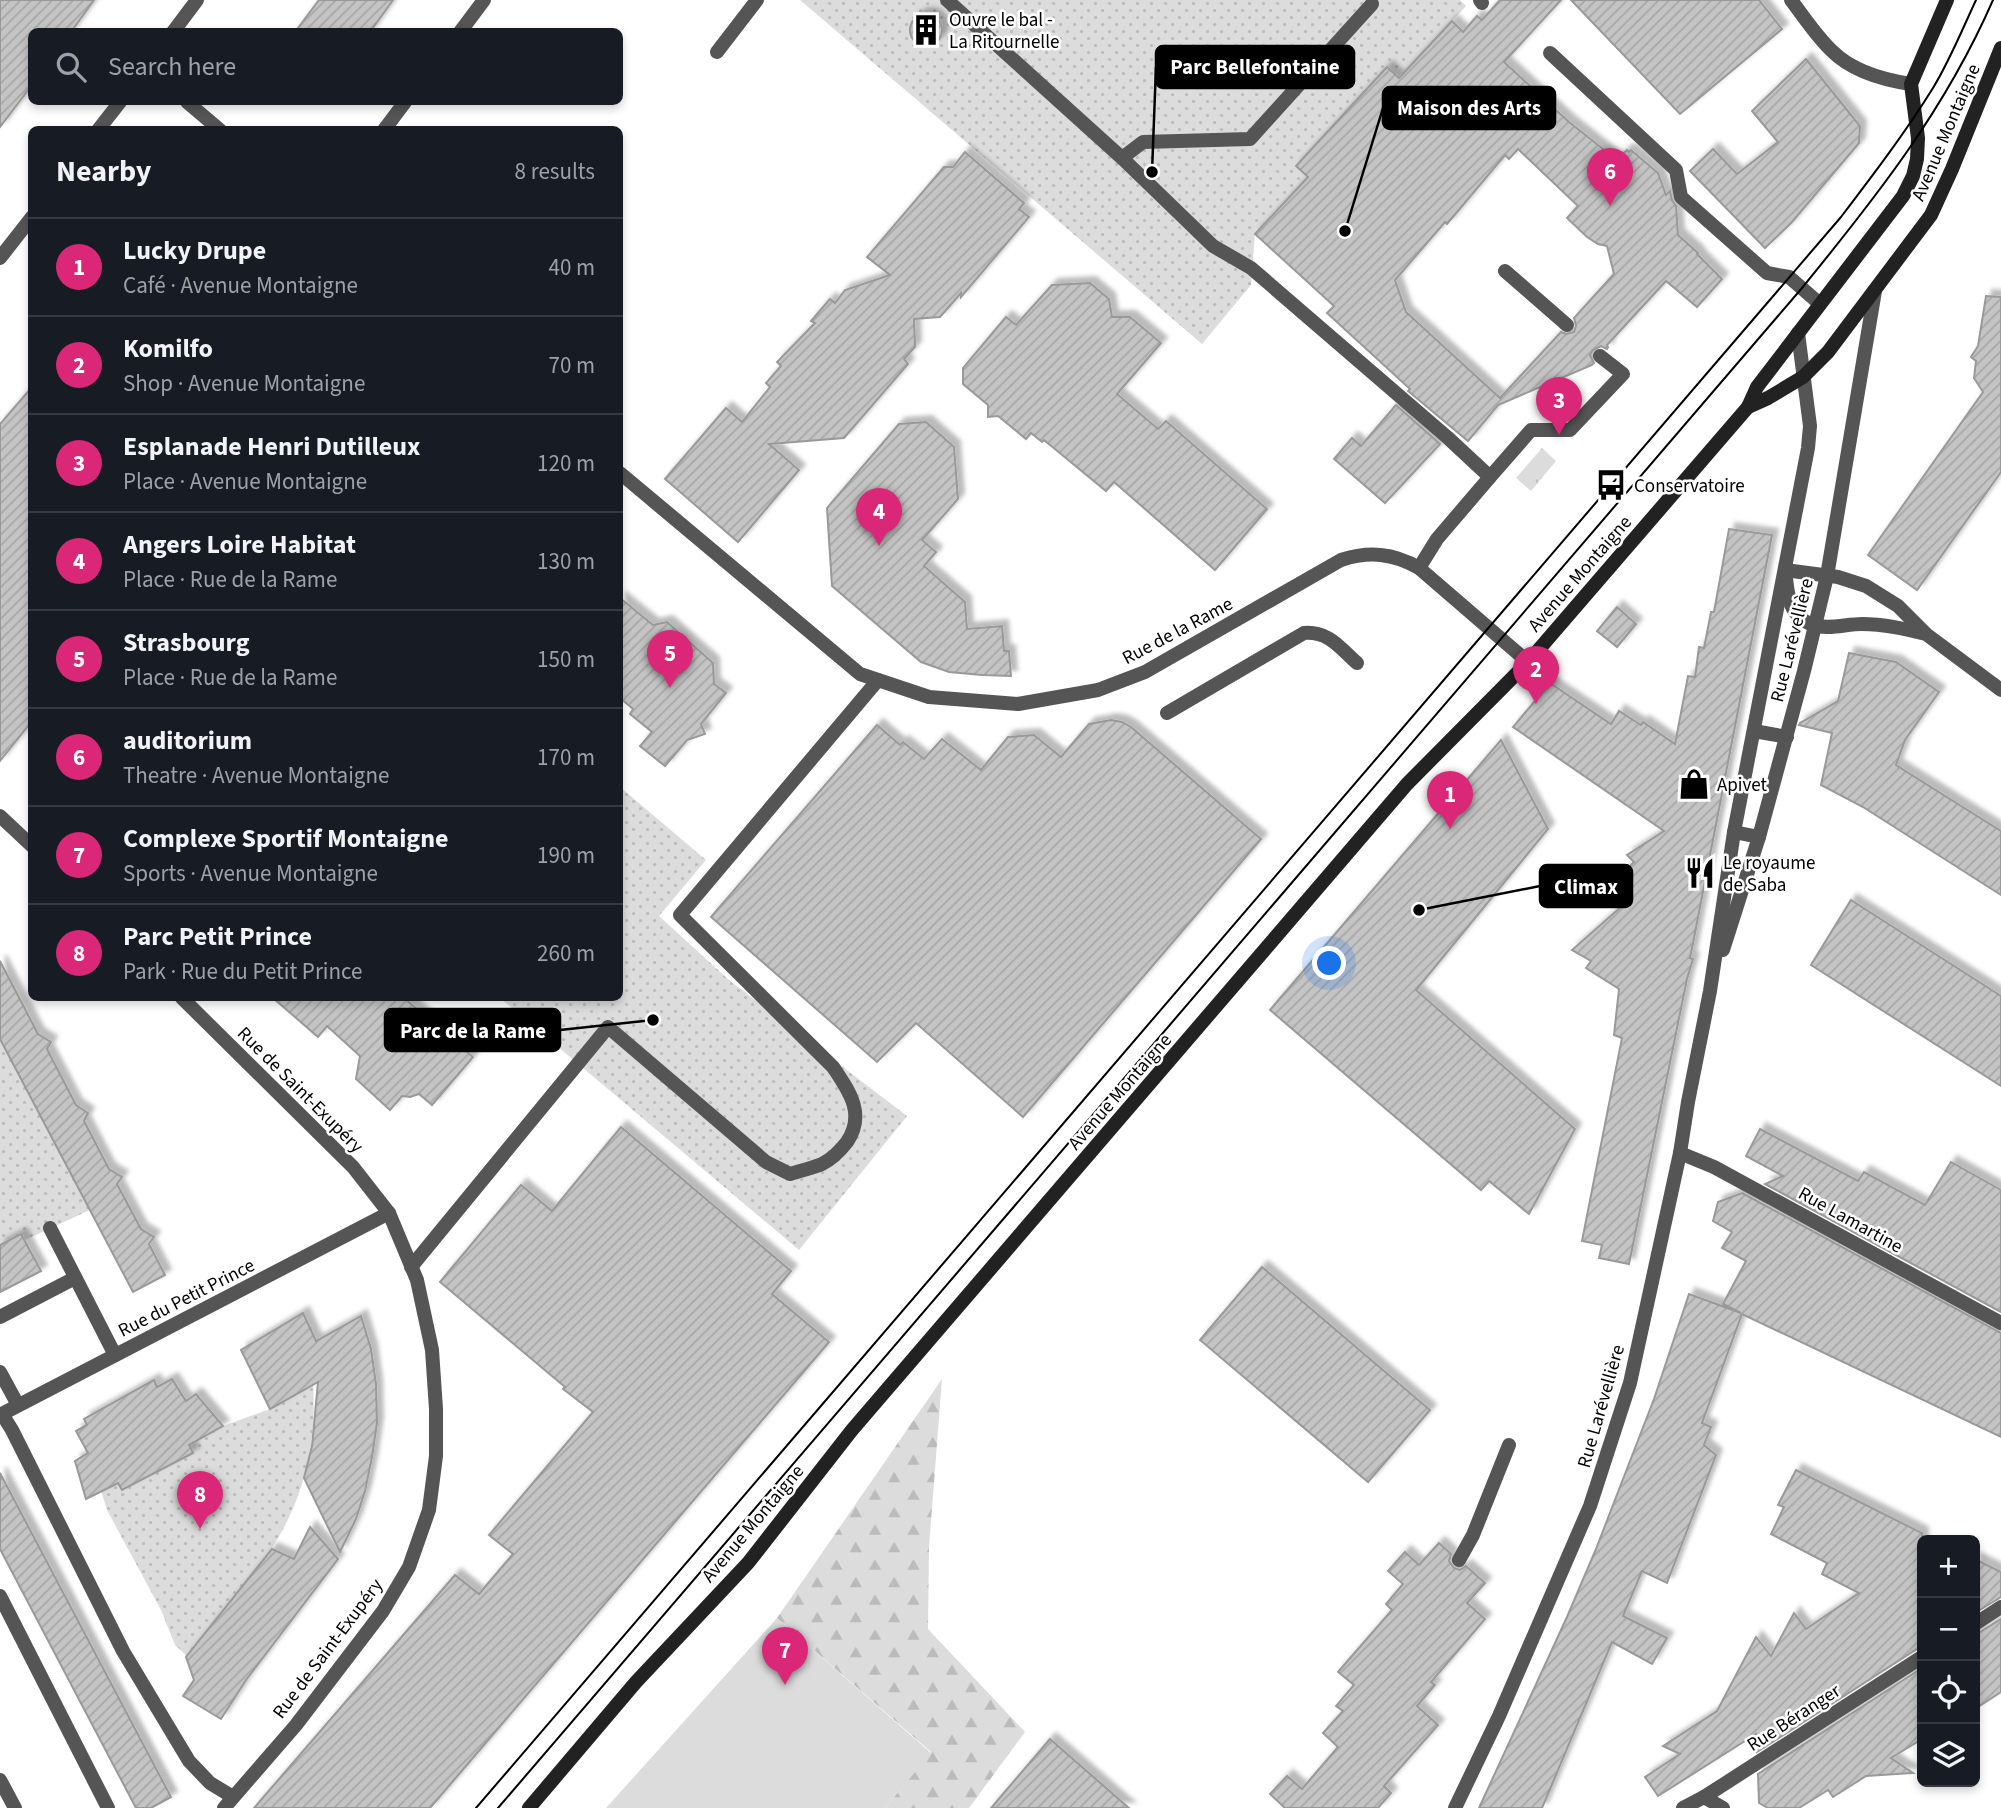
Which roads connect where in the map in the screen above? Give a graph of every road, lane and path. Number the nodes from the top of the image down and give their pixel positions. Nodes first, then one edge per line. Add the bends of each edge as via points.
1 (197, 0) edge
2 (484, 0) edge
3 (757, 0) edge
4 (947, 0) edge
5 (1791, 0) edge
6 (1947, 0) edge
7 (1372, 4) dead end
8 (176, 28) edge
9 (463, 28) edge
10 (2001, 48) edge
11 (716, 52) dead end
12 (1550, 53) dead end
13 (1911, 84) junction
14 (118, 105) edge
15 (190, 105) edge
16 (403, 105) edge
17 (101, 126) edge
18 (214, 126) edge
19 (387, 126) edge
20 (1122, 158) junction
21 (28, 222) edge
22 (0, 258) edge
23 (1506, 271) dead end
24 (1875, 291) junction
25 (1820, 304) junction
26 (1567, 325) dead end
27 (1798, 333) junction
28 (1600, 356) dead end
29 (1803, 377) junction
30 (1748, 407) junction
31 (623, 476) edge
32 (1490, 477) junction
33 (1419, 568) junction
34 (1785, 570) junction
35 (1828, 576) junction
36 (1815, 626) junction
37 (1926, 634) junction
38 (1528, 662) junction
39 (1357, 663) dead end
40 (878, 680) junction
41 (2001, 690) edge
42 (1167, 713) dead end
43 (1754, 731) junction
44 (1787, 737) junction
45 (0, 817) edge
46 (1734, 832) junction
47 (1759, 836) junction
48 (28, 842) edge
49 (1710, 991) junction
50 (185, 1001) edge
51 (1680, 1153) junction
52 (389, 1213) junction
53 (50, 1228) dead end
54 (411, 1267) junction
55 (75, 1278) junction
56 (0, 1317) edge
57 (2001, 1323) edge
58 (115, 1355) junction
59 (0, 1371) edge
60 (18, 1405) junction
61 (1, 1414) edge
62 (1509, 1445) dead end
63 (1458, 1560) dead end
64 (0, 1596) edge
65 (2001, 1607) edge
66 (1980, 1620) edge
67 (1917, 1660) edge
68 (0, 1780) edge
69 (1704, 1797) junction
70 (228, 1802) edge
71 (15, 1808) edge
72 (108, 1808) edge
73 (529, 1808) edge
74 (1455, 1808) edge
75 (1683, 1808) edge
76 (1723, 1808) edge

1 - 8 street
2 - 9 street
3 - 11 street
4 - 20 street
5 - 13 street via 1833,52 1886,80
6 - 13 main road, Avenue Montaigne
7 - 20 street via 1250,139 1143,142
10 - 24 main road, Avenue Montaigne via 1931,215
12 - 25 street via 1676,170 1681,197 1767,273 1789,277
13 - 25 main road, Avenue Montaigne via 1917,138 1913,176 1903,196
14 - 17 street
15 - 18 street
16 - 19 street
20 - 32 street via 1213,246 1251,268
21 - 22 street
23 - 26 street
24 - 29 main road, Avenue Montaigne
24 - 35 street, Rue Larévellière
25 - 27 main road, Avenue Montaigne
27 - 29 street, Rue Larévellière
27 - 30 main road, Avenue Montaigne via 1757,387
28 - 32 street via 1623,374 1570,430 1531,430
29 - 30 main road, Avenue Montaigne
29 - 34 street, Rue Larévellière via 1810,426 1808,448
30 - 38 main road, Avenue Montaigne
31 - 40 street, Rue de la Rame via 860,674
32 - 33 street via 1437,539
33 - 38 street, Rue de la Rame
33 - 40 street, Rue de la Rame via 1373,553 1341,560 1145,672 1098,690 1018,704 929,697
34 - 35 street
34 - 36 street via 1795,612
34 - 43 street, Rue Larévellière
35 - 36 street, Rue Larévellière
35 - 37 street via 1866,586 1898,606
36 - 37 street via 1894,626
36 - 44 street, Rue Larévellière
37 - 41 street
38 - 73 main road, Avenue Montaigne via 1407,784 852,1430 741,1570 636,1682
39 - 42 street via 1329,638 1304,633
40 - 54 street via 680,915 833,1067 848,1088 857,1115 840,1152 824,1163 790,1174 766,1162 608,1027
43 - 44 street
43 - 46 street, Rue Larévellière
44 - 47 street, Rue Larévellière
45 - 48 street
46 - 47 street
46 - 49 street, Rue Larévellière
47 - 49 street, Rue Larévellière
49 - 51 street, Rue Larévellière
50 - 52 street, Rue de Saint-Exupéry via 353,1167
51 - 57 street, Rue Lamartine via 1714,1167
51 - 74 street, Rue Larévellière via 1630,1383 1594,1494
52 - 54 street, Rue de Saint-Exupéry
52 - 58 street, Rue du Petit Prince
53 - 55 street
54 - 70 street, Rue de Saint-Exupéry via 433,1362 436,1456 429,1510 409,1567 383,1611 296,1725
55 - 56 street
55 - 58 street
58 - 60 street, Rue du Petit Prince
59 - 60 street
60 - 61 street, Rue du Petit Prince
61 - 70 street via 123,1651 189,1761
62 - 63 street via 1473,1535
64 - 72 street
65 - 66 street
67 - 69 street, Rue Béranger
68 - 71 street
69 - 75 street, Rue Béranger
69 - 76 street

